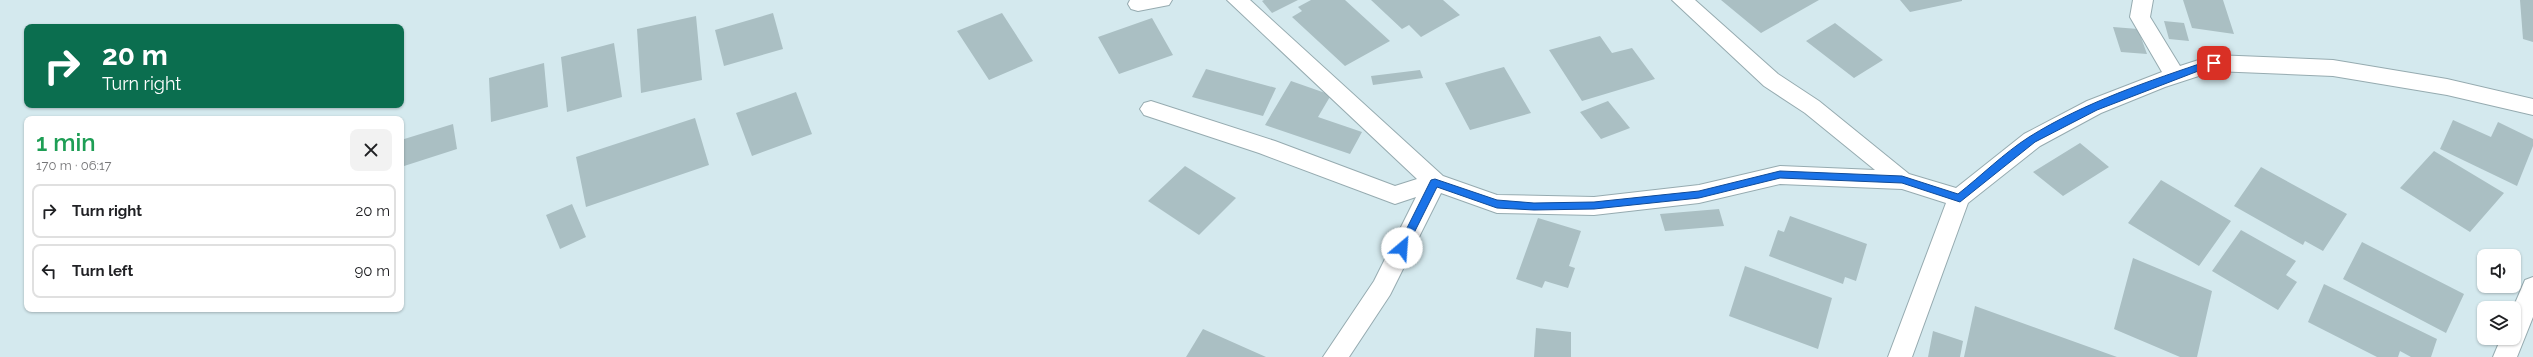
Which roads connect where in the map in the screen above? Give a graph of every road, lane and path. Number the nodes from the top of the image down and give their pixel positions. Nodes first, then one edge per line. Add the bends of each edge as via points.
1 (1162, 0) edge
2 (1237, 0) edge
3 (1682, 0) edge
4 (2143, 0) edge
5 (1138, 4) dead end
6 (2175, 76) junction
7 (2533, 107) edge
8 (1151, 108) dead end
9 (1902, 180) junction
10 (1435, 182) junction
11 (1960, 198) junction
12 (2533, 287) edge
13 (2521, 317) edge
14 (2510, 345) edge
15 (1335, 357) edge
16 (1900, 357) edge
17 (2505, 357) edge

1 - 5 street
2 - 10 street
3 - 9 street via 1771,80 1812,107
4 - 6 street via 2140,17
6 - 7 street via 2214,63 2333,68 2447,87
6 - 11 street via 2094,107 2032,140
8 - 10 street via 1395,194
9 - 10 street via 1780,175 1699,194 1594,206 1497,204
9 - 11 street
10 - 15 street via 1382,288
11 - 16 street
12 - 13 street
14 - 17 street

